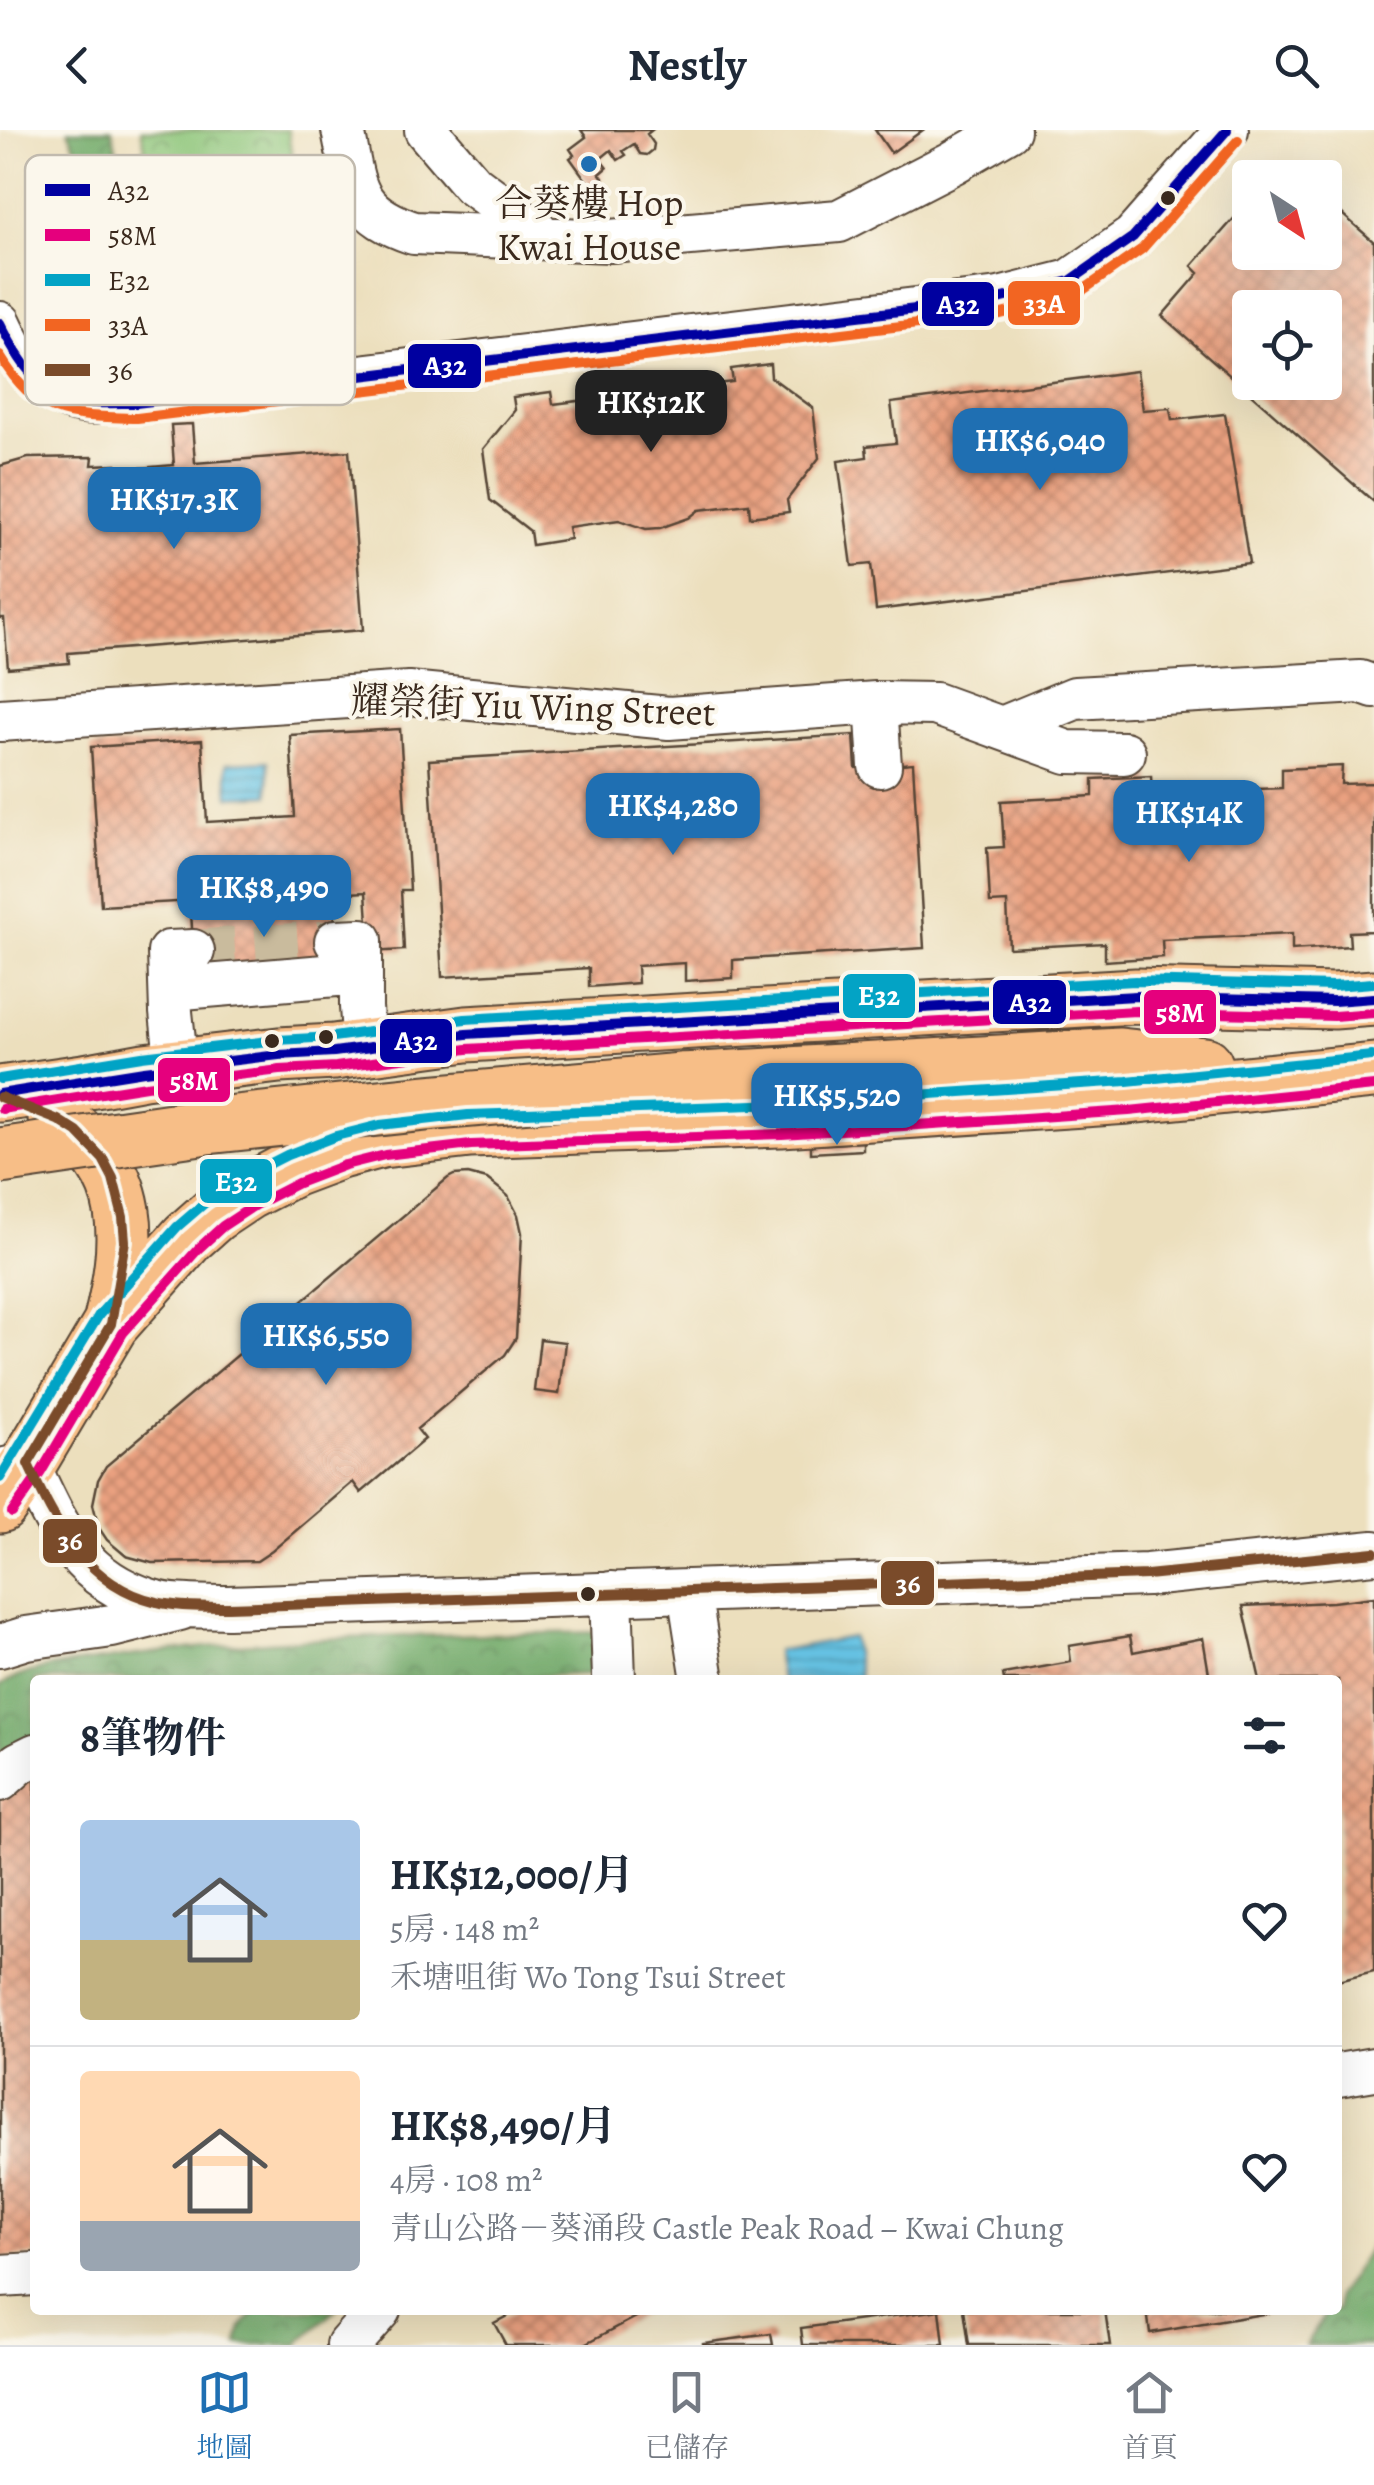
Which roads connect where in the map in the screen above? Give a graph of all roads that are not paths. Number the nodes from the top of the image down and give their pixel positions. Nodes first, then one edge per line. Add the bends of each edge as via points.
1 (343, 130) edge
2 (426, 130) edge
3 (1009, 130) edge
4 (1227, 130) edge
5 (348, 155) edge
6 (355, 188) edge
7 (545, 238) junction
8 (6, 352) edge
9 (25, 370) edge
10 (355, 377) edge
11 (1374, 687) edge
12 (876, 703) junction
13 (0, 720) edge
14 (1002, 728) junction
15 (1114, 761) dead end
16 (880, 766) dead end
17 (193, 951) dead end
18 (170, 989) junction
19 (1354, 999) edge
20 (364, 1047) junction
21 (681, 1067) junction
22 (177, 1068) junction
23 (1374, 1070) edge
24 (1312, 1075) junction
25 (0, 1096) edge
26 (0, 1131) edge
27 (0, 1156) edge
28 (112, 1324) junction
29 (9, 1480) edge
30 (1374, 1552) edge
31 (689, 1591) junction
32 (611, 1594) junction
33 (195, 1606) junction
34 (0, 1646) edge
35 (614, 1675) edge
36 (702, 1675) edge
37 (30, 1758) edge
38 (0, 1780) edge
39 (1374, 2069) edge
40 (1342, 2074) edge
41 (30, 2274) edge
42 (0, 2276) edge
43 (375, 2315) edge
44 (348, 2345) edge

1 - 5 street
2 - 7 street via 472,184
3 - 7 street via 838,222 610,241
4 - 10 street via 1133,237 1070,280 998,299
6 - 7 street via 364,205 414,233
8 - 9 street
11 - 14 street via 1360,682 1075,698
12 - 13 street, 耀榮街 Yiu Wing Street via 670,718 409,693
12 - 14 street, 耀榮街 Yiu Wing Street via 935,704
12 - 16 street
14 - 15 street, 耀榮街 Yiu Wing Street
17 - 18 street via 170,952
18 - 20 street via 348,957
18 - 22 street
19 - 20 main road via 1136,996 466,1034
19 - 21 main road via 1264,1016
20 - 22 main road
21 - 24 main road via 1120,1056
21 - 26 main road via 201,1102
21 - 27 main road, bridge
22 - 25 main road
23 - 24 main road
24 - 28 main road via 1128,1096 382,1140 292,1168 214,1214
25 - 28 main road via 58,1120 108,1168 125,1241
28 - 29 main road
29 - 33 street via 113,1586 152,1602
30 - 31 street via 1148,1576
31 - 32 street
31 - 36 street
32 - 33 street
32 - 35 street
33 - 34 street
37 - 38 street
39 - 40 street
41 - 42 street
43 - 44 street

